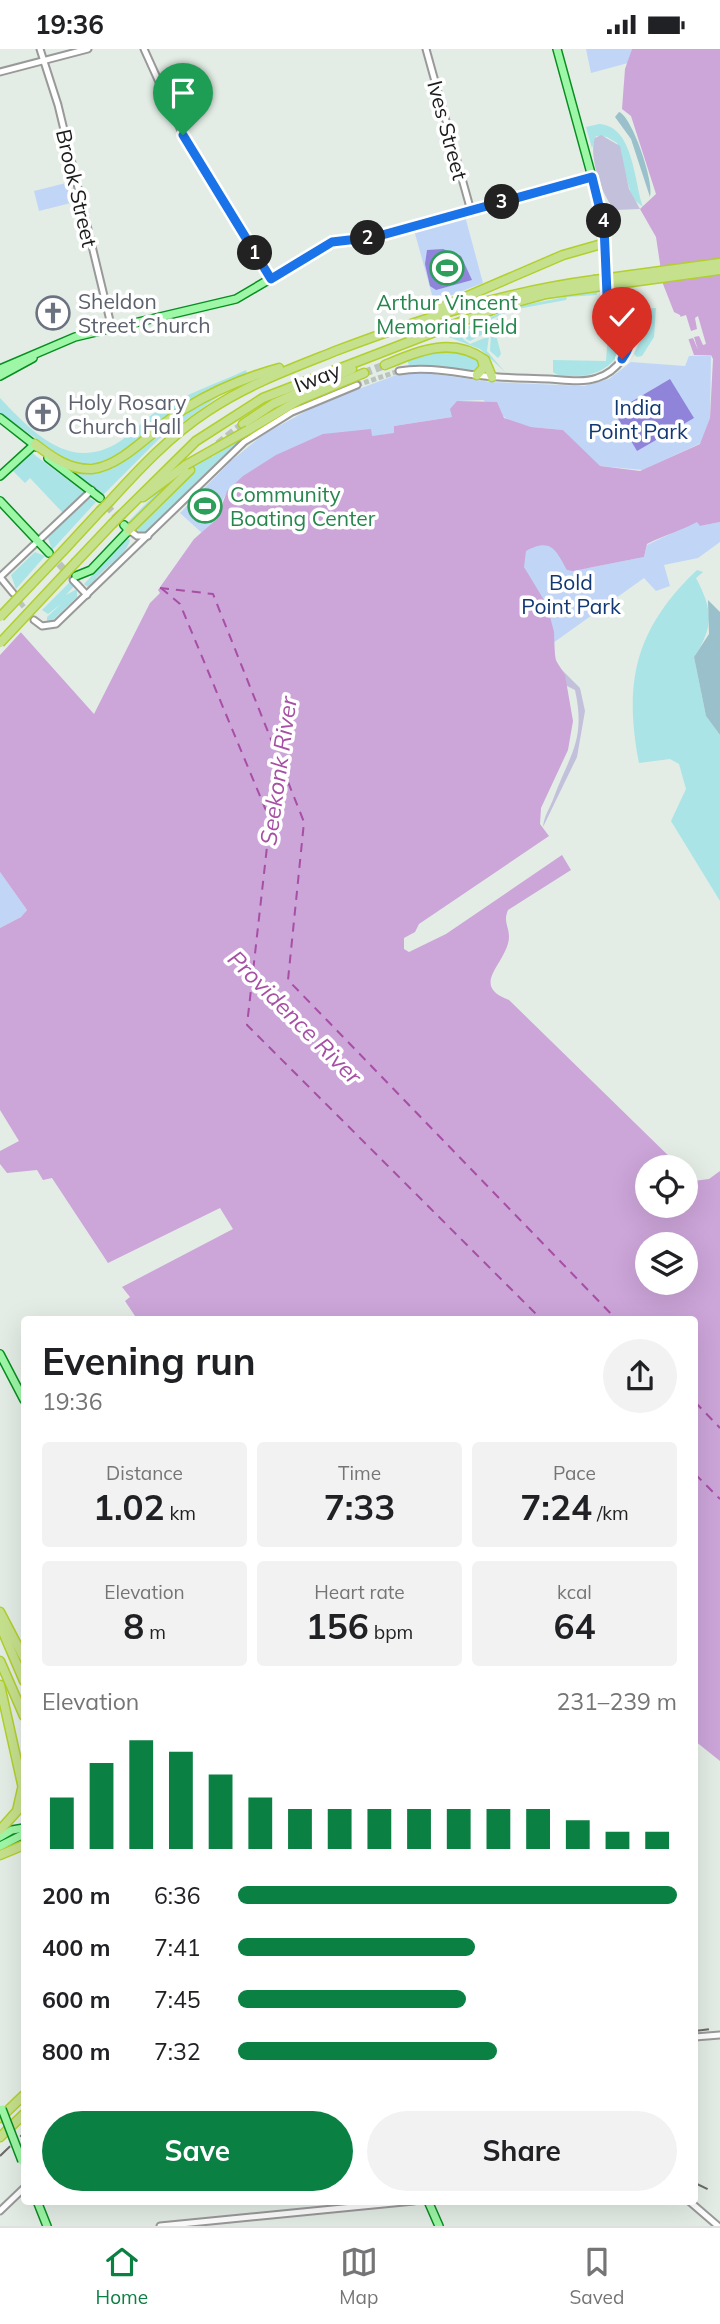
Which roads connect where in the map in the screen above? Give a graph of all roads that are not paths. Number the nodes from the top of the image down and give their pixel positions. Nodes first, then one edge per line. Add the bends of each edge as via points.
1 (40, 49) edge
2 (88, 49) edge
3 (144, 49) edge
4 (426, 49) edge
5 (557, 49) edge
6 (44, 61) junction
7 (0, 72) edge
8 (592, 177) junction
9 (471, 211) junction
10 (605, 243) junction
11 (720, 263) edge
12 (720, 270) edge
13 (271, 279) junction
14 (595, 283) junction
15 (401, 326) junction
16 (112, 328) junction
17 (442, 329) junction
18 (35, 354) junction
19 (478, 355) junction
20 (323, 356) junction
21 (385, 365) tunnel mouth
22 (0, 369) edge
23 (398, 371) tunnel mouth
24 (364, 373) tunnel mouth
25 (477, 375) junction
26 (0, 376) edge
27 (492, 377) junction
28 (357, 385) tunnel mouth
29 (0, 418) edge
30 (245, 427) junction
31 (35, 444) junction
32 (188, 468) junction
33 (0, 475) edge
34 (92, 490) junction
35 (100, 498) tunnel mouth
36 (0, 501) edge
37 (121, 514) junction
38 (126, 527) junction
39 (151, 535) junction
40 (38, 541) junction
41 (49, 553) tunnel mouth
42 (0, 577) edge
43 (75, 578) joint
44 (13, 593) tunnel mouth
45 (87, 595) junction
46 (0, 617) edge
47 (34, 620) dead end
48 (0, 643) edge
49 (0, 1354) edge
50 (21, 1394) edge
51 (0, 1612) edge
52 (0, 1625) edge
53 (21, 1652) edge
54 (0, 1661) edge
55 (21, 1674) edge
56 (0, 1685) edge
57 (21, 1709) edge
58 (21, 1779) joint
59 (21, 1828) edge
60 (0, 1830) edge
61 (21, 1836) edge
62 (0, 1837) edge
63 (0, 1846) edge
64 (21, 1846) edge
65 (0, 1856) edge
66 (720, 2035) edge
67 (698, 2037) edge
68 (21, 2097) edge
69 (1, 2110) edge
70 (21, 2118) edge
71 (0, 2137) edge
72 (21, 2159) edge
73 (21, 2191) edge
74 (39, 2205) edge
75 (373, 2205) edge
76 (430, 2205) edge
77 (694, 2205) edge
78 (0, 2211) edge
79 (47, 2226) edge
80 (160, 2226) edge
81 (439, 2226) edge
82 (718, 2226) edge

1 - 6 street, Brook Street
2 - 6 street
3 - 13 street via 183,135
4 - 9 street, Ives Street
5 - 8 main road
6 - 7 street
6 - 16 street, Brook Street
8 - 9 main road
8 - 10 street
9 - 13 main road via 375,237 332,242
10 - 15 highway via 563,255
10 - 27 street via 606,289 611,302 628,318 631,334 624,357 606,374 581,381
11 - 14 highway, Iway, bridge
12 - 14 highway, Iway, bridge
13 - 16 main road via 228,302
14 - 15 highway, Iway via 494,297
14 - 17 highway, Iway via 522,300
15 - 20 highway, Iway
16 - 18 main road
17 - 30 highway via 280,401
17 - 37 highway, Iway via 243,409 183,451
18 - 22 main road
18 - 26 main road
19 - 21 highway via 460,347 439,347
19 - 25 highway via 484,365
19 - 27 highway via 487,362
20 - 31 highway via 207,396 104,466 71,466
20 - 46 highway, Iway, bridge via 260,381 208,411 156,453
23 - 25 street
24 - 30 highway
25 - 27 street
28 - 39 street via 299,408 244,442
29 - 31 main road
30 - 32 highway, bridge
31 - 33 main road
31 - 34 main road
32 - 37 highway
32 - 38 highway
34 - 35 main road
34 - 40 street
36 - 40 main road
37 - 48 highway, Iway, bridge
38 - 39 street via 141,537
38 - 43 main road via 91,571
39 - 45 street
40 - 41 main road
40 - 42 street
42 - 44 street
43 - 45 street
45 - 47 street via 56,624 45,627
49 - 50 main road
51 - 53 highway
52 - 55 highway
54 - 57 highway
56 - 58 highway
58 - 60 highway via 19,1807
59 - 62 main road
61 - 63 main road
64 - 65 highway
66 - 67 street
68 - 69 highway
69 - 72 main road, bridge
70 - 71 highway
73 - 78 street
74 - 79 main road
75 - 80 street
76 - 81 main road
77 - 82 street

